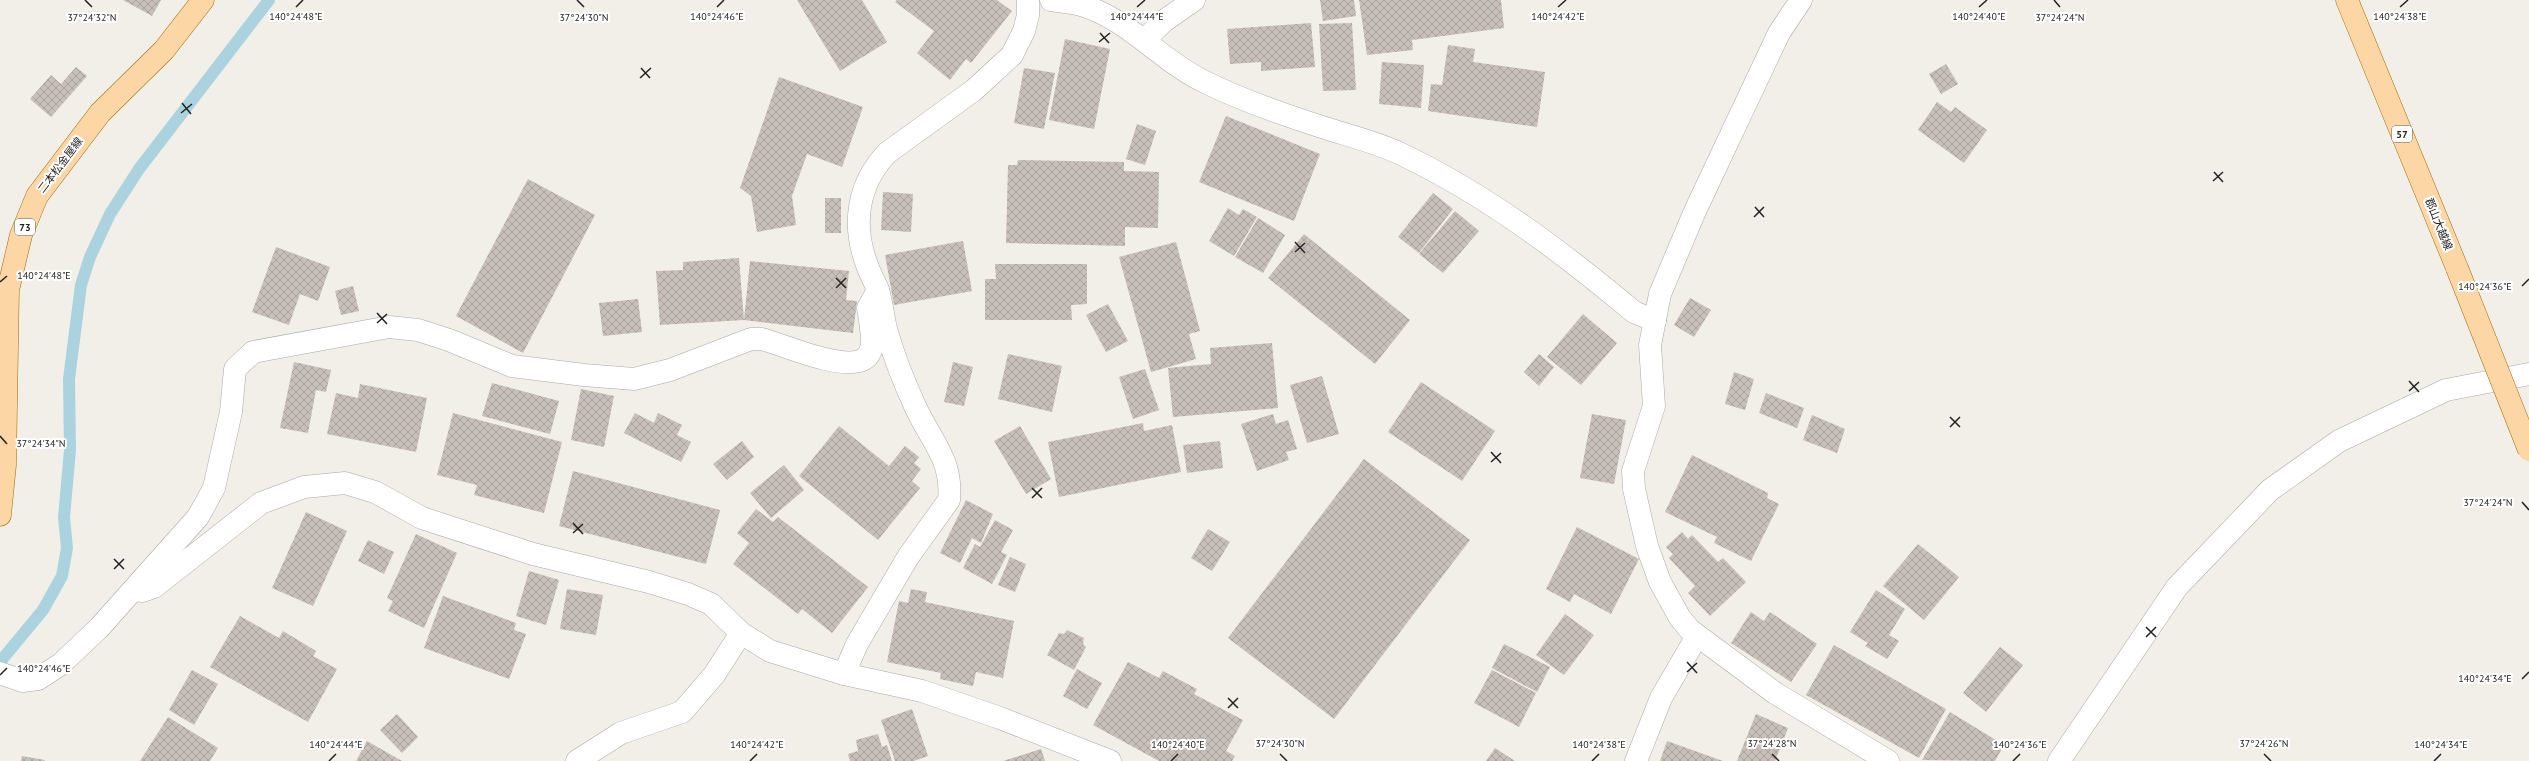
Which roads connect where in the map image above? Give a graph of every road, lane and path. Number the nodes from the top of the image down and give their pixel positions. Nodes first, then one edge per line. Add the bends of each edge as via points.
1 (203, 0) edge
2 (1028, 0) edge
3 (1051, 0) edge
4 (1194, 0) edge
5 (1801, 0) edge
6 (2347, 0) edge
7 (1144, 40) junction
8 (878, 290) junction
9 (1655, 321) junction
10 (3, 363) edge
11 (2529, 374) edge
12 (2529, 450) edge
13 (0, 515) edge
14 (134, 590) junction
15 (741, 633) junction
16 (1697, 636) junction
17 (0, 673) edge
18 (844, 674) junction
19 (577, 761) edge
20 (1110, 761) edge
21 (1636, 761) edge
22 (1888, 761) edge
23 (2059, 761) edge

1 - 10 main road, 二本松金屋線 / 73 via 164,50 100,113 37,196 21,235 8,290
2 - 8 street via 1024,32 1012,55 974,90 887,153 867,180 859,203 857,224 866,264
3 - 7 street via 1081,5
4 - 7 street via 1164,21
5 - 9 street via 1779,33 1695,210 1660,294
6 - 12 main road, 郡山大越線 / 57, bridge
7 - 9 street via 1172,63 1219,89 1276,112 1369,140 1456,183 1518,222 1634,312
8 - 14 street via 868,308 873,346 865,358 855,361 833,360 762,339 751,339 670,370 634,379 512,366 418,330 389,327 252,352 235,369 231,412 214,488 198,517
8 - 18 street via 886,330 915,407 947,466 950,489 949,500 908,557 857,644
9 - 16 street via 1650,345 1654,406 1633,471 1634,489 1660,582 1680,618
10 - 13 main road, 二本松金屋線 / 73 via 4,472
11 - 23 street via 2446,390 2339,441 2270,490 2177,587
14 - 15 street via 142,591 154,587 261,503 304,487 345,484 375,492 422,518 526,552 649,582 699,598 711,604
14 - 17 street via 83,646 38,679 22,681
15 - 18 street via 770,651
15 - 19 street via 714,675 682,712 621,733
16 - 21 street via 1661,698
16 - 22 street via 1775,693
18 - 20 street via 922,691 1014,723

